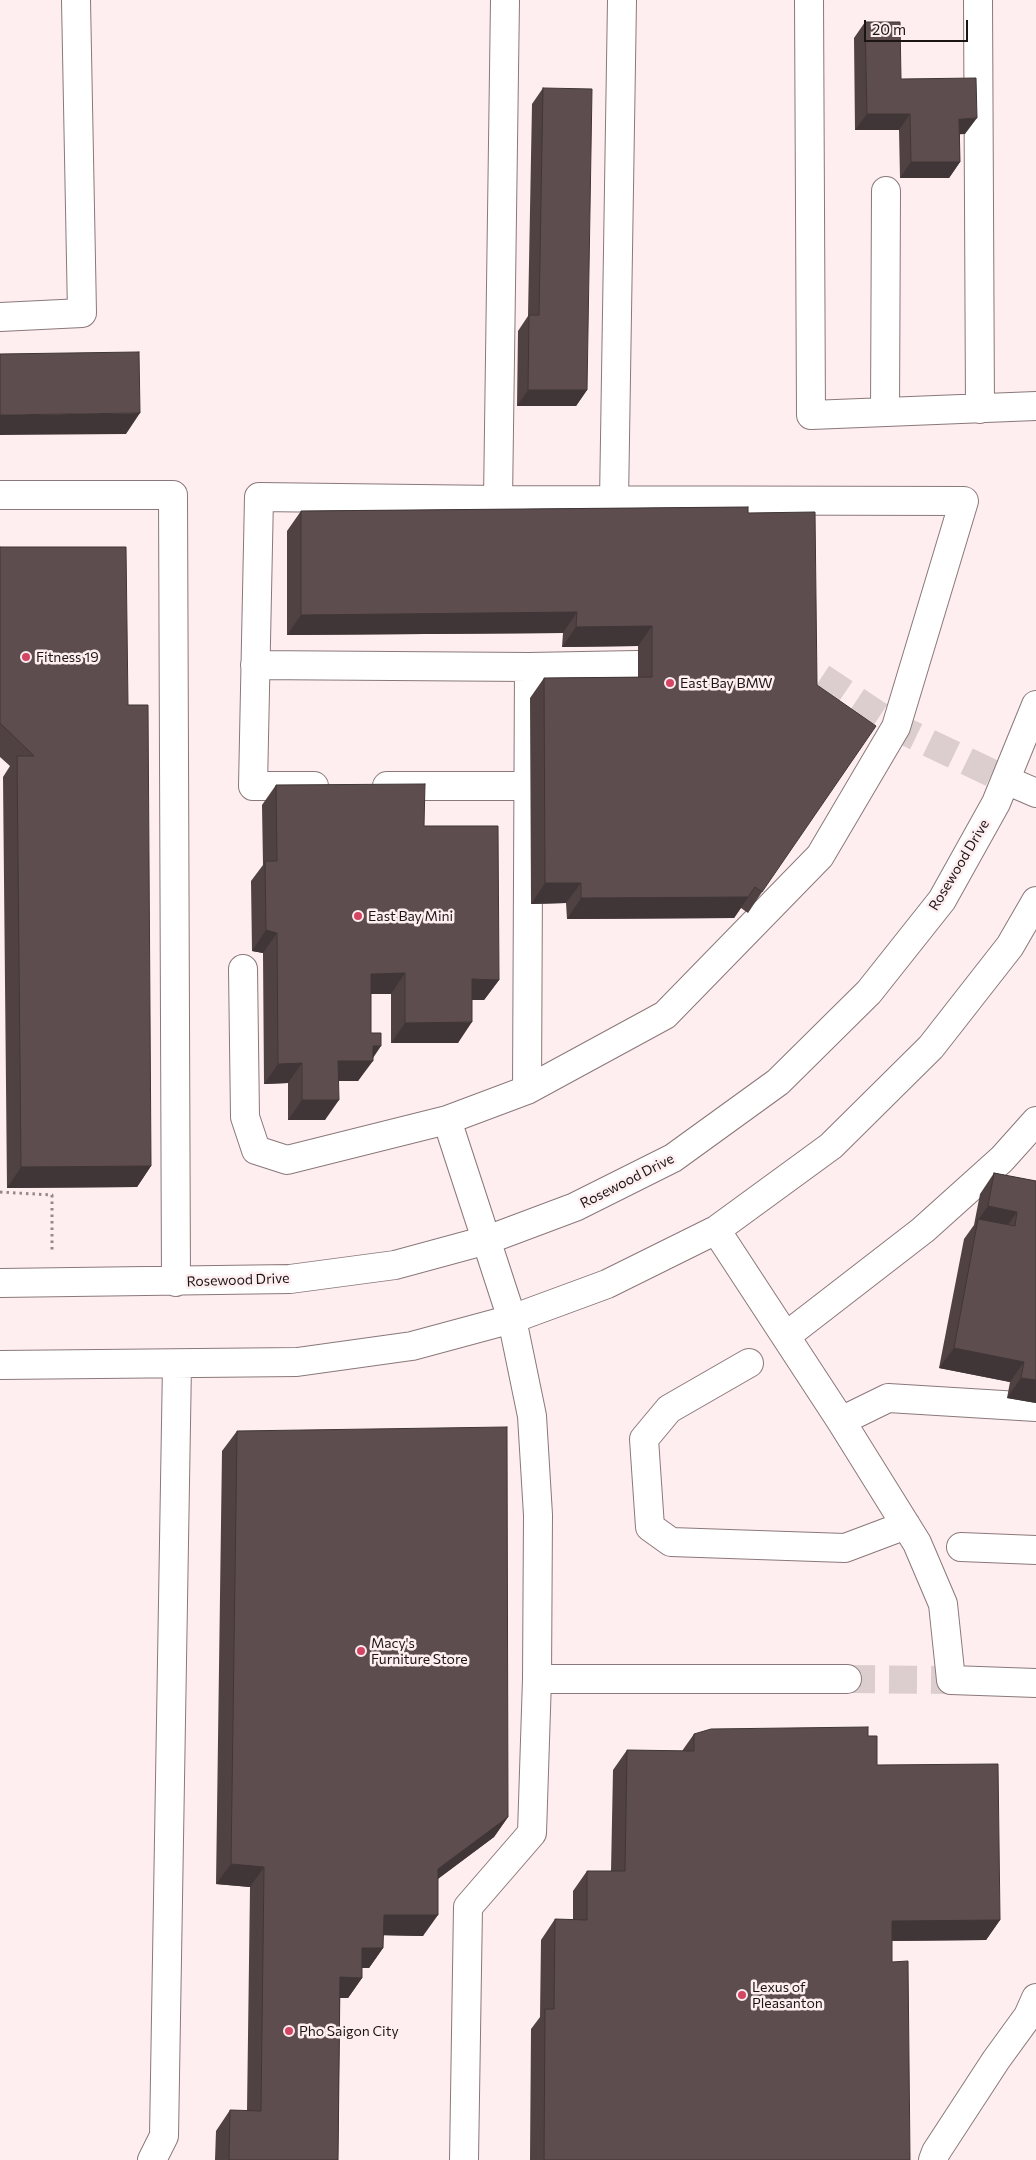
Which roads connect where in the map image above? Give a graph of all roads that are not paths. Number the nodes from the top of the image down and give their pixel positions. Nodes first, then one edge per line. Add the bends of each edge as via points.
1 (76, 0) edge
2 (505, 0) edge
3 (622, 0) edge
4 (808, 0) edge
5 (978, 0) edge
6 (886, 191) dead end
7 (0, 317) edge
8 (1036, 406) edge
9 (980, 409) junction
10 (885, 412) junction
11 (0, 495) edge
12 (498, 500) junction
13 (614, 501) junction
14 (255, 665) junction
15 (637, 665) dead end
16 (529, 667) junction
17 (1036, 705) edge
18 (1006, 780) junction
19 (528, 786) junction
20 (1036, 793) edge
21 (1036, 901) edge
22 (243, 969) dead end
23 (527, 1090) junction
24 (447, 1120) junction
25 (1036, 1121) edge
26 (716, 1230) junction
27 (486, 1240) junction
28 (176, 1282) junction
29 (0, 1283) edge
30 (512, 1319) junction
31 (786, 1336) junction
32 (749, 1363) dead end
33 (177, 1364) junction
34 (0, 1365) edge
35 (1036, 1407) edge
36 (841, 1421) junction
37 (906, 1525) junction
38 (961, 1547) dead end
39 (1036, 1550) edge
40 (537, 1679) junction
41 (847, 1679) tunnel mouth
42 (1036, 1683) edge
43 (1036, 1998) edge
44 (152, 2160) edge
45 (464, 2160) edge
46 (933, 2160) edge

1 - 7 street via 82,312
2 - 12 street
3 - 13 street
4 - 10 street via 811,415
5 - 9 street
6 - 10 street
8 - 9 street
9 - 10 street
11 - 28 street via 173,495
12 - 13 street
12 - 14 street via 259,497
13 - 23 street via 964,501 896,727 820,856 666,1015
14 - 16 street
14 - 19 street via 253,786
15 - 16 street
16 - 19 street
17 - 18 street, Rosewood Drive
18 - 20 street
18 - 27 street, Rosewood Drive via 942,900 869,992 778,1082 673,1158 575,1208
19 - 23 street
21 - 26 street via 1010,946 931,1047 831,1146
22 - 24 street via 245,1117 256,1150 286,1160
23 - 24 street
24 - 27 street
25 - 31 street via 1002,1159 923,1230
26 - 30 street via 607,1284
26 - 31 street
27 - 28 street, Rosewood Drive via 395,1265 290,1279
27 - 30 street
28 - 29 street, Rosewood Drive
30 - 33 street via 402,1348 297,1362
30 - 40 street via 532,1416 538,1514
31 - 36 street
32 - 37 street via 670,1409 644,1439 650,1526 671,1542 845,1548
33 - 34 street
33 - 44 street via 164,2136
35 - 36 street via 888,1398
36 - 37 street
37 - 42 street via 943,1604 951,1680
38 - 39 street
40 - 41 street
40 - 45 street via 532,1833 468,1907
43 - 46 street via 1028,2016

